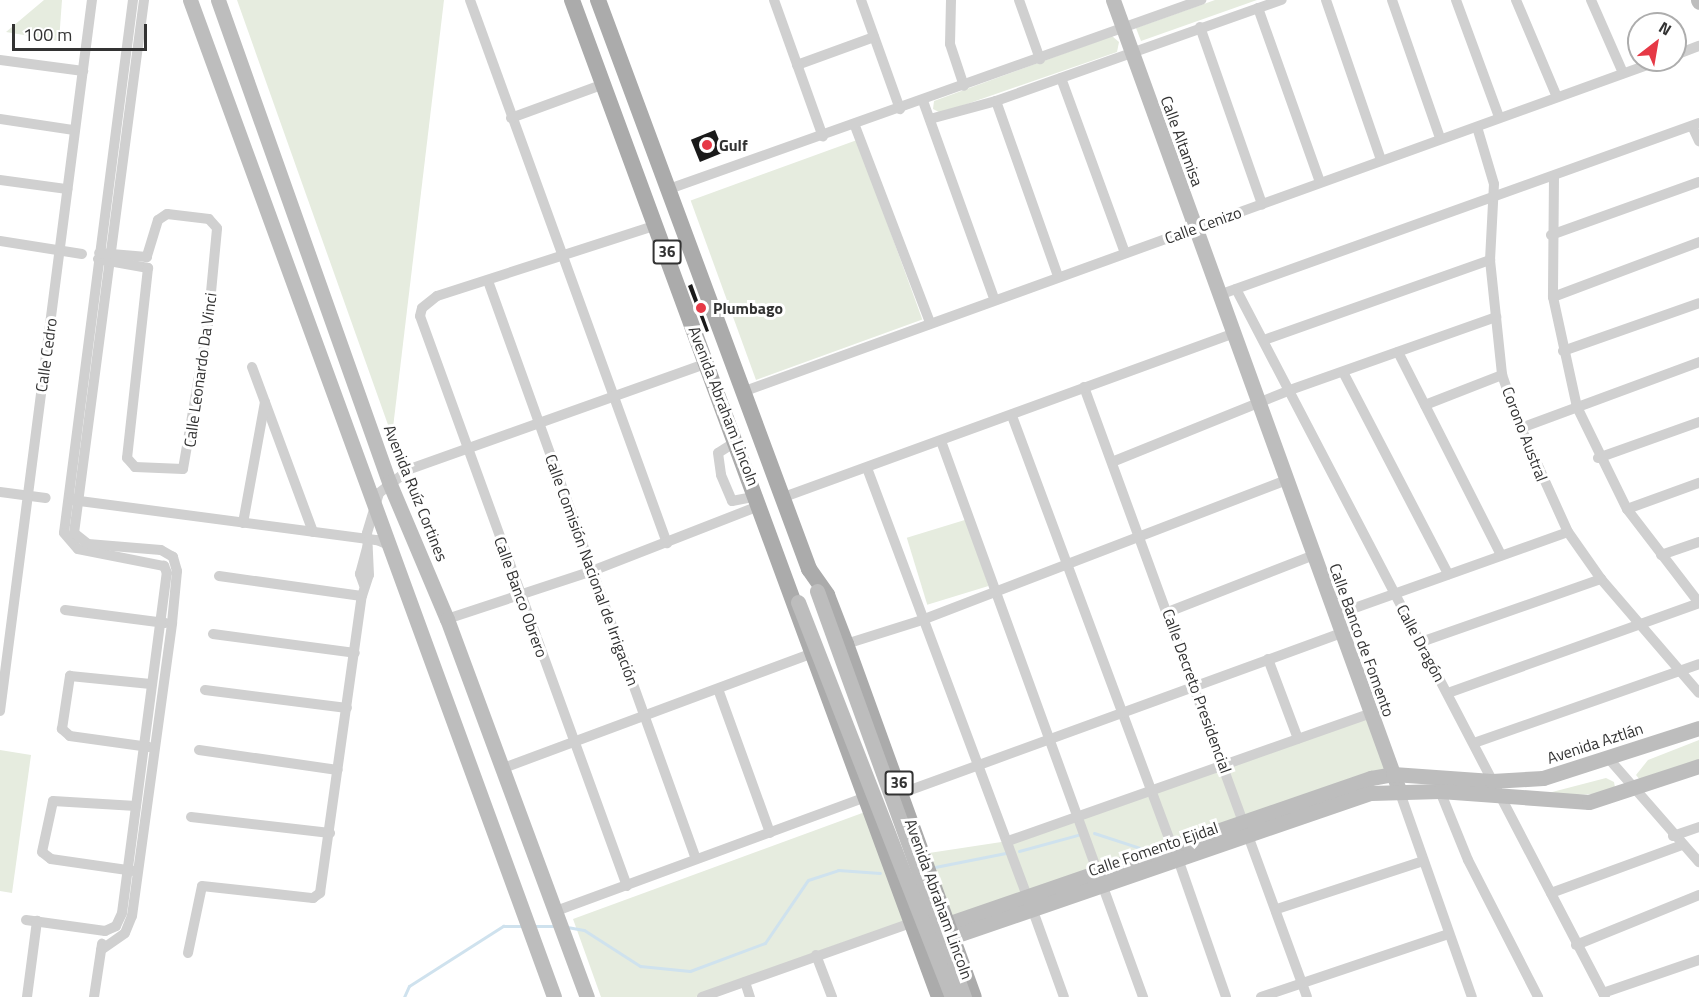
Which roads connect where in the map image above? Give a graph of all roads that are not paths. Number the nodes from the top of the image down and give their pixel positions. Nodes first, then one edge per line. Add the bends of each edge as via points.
1 (92, 0) edge
2 (133, 0) edge
3 (144, 0) edge
4 (190, 0) edge
5 (218, 0) edge
6 (470, 0) edge
7 (572, 0) edge
8 (598, 0) edge
9 (774, 0) edge
10 (861, 0) edge
11 (951, 0) edge
12 (1019, 0) edge
13 (1113, 0) edge
14 (1201, 0) edge
15 (1282, 0) edge
16 (1326, 0) edge
17 (1392, 0) edge
18 (1455, 0) edge
19 (1516, 0) edge
20 (1591, 0) edge
21 (1258, 8) junction
22 (1200, 27) junction
23 (1122, 28) junction
24 (874, 37) junction
25 (1131, 51) junction
26 (1040, 59) junction
27 (0, 60) edge
28 (797, 65) junction
29 (83, 71) junction
30 (1627, 72) edge
31 (1623, 73) junction
32 (1061, 78) junction
33 (604, 84) junction
34 (964, 86) junction
35 (1557, 97) junction
36 (923, 101) junction
37 (996, 101) junction
38 (900, 109) junction
39 (1499, 117) junction
40 (511, 118) junction
41 (0, 119) edge
42 (930, 119) junction
43 (1695, 124) edge
44 (855, 126) junction
45 (1477, 127) junction
46 (74, 130) junction
47 (823, 137) junction
48 (1440, 138) junction
49 (1699, 141) edge
50 (1381, 160) junction
51 (1554, 176) junction
52 (0, 180) edge
53 (1320, 182) junction
54 (1699, 182) edge
55 (113, 186) junction
56 (67, 189) junction
57 (669, 189) junction
58 (1493, 199) junction
59 (1262, 204) junction
60 (657, 225) junction
61 (1194, 228) junction
62 (1551, 235) junction
63 (0, 241) edge
64 (1699, 242) edge
65 (60, 250) junction
66 (1125, 253) junction
67 (82, 254) dead end
68 (560, 255) junction
69 (104, 257) junction
70 (1490, 260) junction
71 (1058, 276) junction
72 (488, 280) junction
73 (1236, 289) junction
74 (1219, 295) junction
75 (1553, 297) junction
76 (994, 298) junction
77 (1699, 303) edge
78 (1496, 317) junction
79 (930, 322) junction
80 (1232, 333) junction
81 (1264, 340) junction
82 (1563, 351) junction
83 (1398, 352) junction
84 (1699, 362) edge
85 (708, 363) junction
86 (252, 367) dead end
87 (1343, 372) junction
88 (1502, 375) junction
89 (1084, 387) junction
90 (1290, 390) junction
91 (745, 392) junction
92 (611, 398) junction
93 (265, 402) junction
94 (1257, 403) junction
95 (1425, 405) junction
96 (1577, 407) junction
97 (1012, 416) junction
98 (1699, 422) edge
99 (540, 423) junction
100 (1521, 428) junction
101 (737, 441) junction
102 (941, 441) junction
103 (467, 449) junction
104 (1598, 458) junction
105 (1112, 462) junction
106 (867, 468) junction
107 (1286, 480) junction
108 (389, 482) junction
109 (1699, 483) edge
110 (0, 492) edge
111 (26, 496) junction
112 (784, 497) junction
113 (46, 498) dead end
114 (66, 500) junction
115 (79, 501) junction
116 (760, 501) junction
117 (373, 504) junction
118 (1627, 508) junction
119 (243, 523) junction
120 (313, 532) junction
121 (1568, 532) junction
122 (1141, 534) junction
123 (71, 540) junction
124 (1699, 542) edge
125 (367, 543) junction
126 (667, 543) junction
127 (389, 545) junction
128 (1501, 555) junction
129 (1661, 555) junction
130 (1312, 556) junction
131 (173, 557) junction
132 (1070, 562) junction
133 (164, 566) junction
134 (809, 569) junction
135 (592, 571) junction
136 (1448, 574) junction
137 (219, 576) dead end
138 (788, 577) junction
139 (1601, 579) junction
140 (363, 590) junction
141 (996, 591) junction
142 (1394, 592) junction
143 (520, 596) junction
144 (1699, 603) edge
145 (65, 610) dead end
146 (1168, 612) junction
147 (1335, 615) junction
148 (447, 619) junction
149 (922, 620) junction
150 (166, 623) junction
151 (1640, 624) junction
152 (1341, 633) junction
153 (213, 634) dead end
154 (1421, 642) junction
155 (846, 644) junction
156 (355, 653) junction
157 (810, 654) junction
158 (1268, 659) junction
159 (1699, 664) edge
160 (1680, 671) junction
161 (151, 684) junction
162 (1195, 686) junction
163 (718, 689) junction
164 (205, 690) dead end
165 (1448, 693) junction
166 (1699, 693) edge
167 (346, 708) junction
168 (0, 711) edge
169 (1124, 711) junction
170 (1371, 712) junction
171 (645, 716) junction
172 (1699, 728) edge
173 (1051, 737) junction
174 (1298, 739) junction
175 (573, 743) junction
176 (1474, 744) junction
177 (149, 747) junction
178 (199, 750) dead end
179 (1609, 759) junction
180 (980, 762) junction
181 (1225, 766) junction
182 (1699, 766) edge
183 (501, 769) junction
184 (338, 770) junction
185 (1393, 774) junction
186 (1492, 781) junction
187 (1399, 790) junction
188 (1440, 790) junction
189 (1633, 790) junction
190 (1153, 792) junction
191 (902, 793) junction
192 (863, 798) junction
193 (1501, 798) junction
194 (136, 806) junction
195 (191, 817) dead end
196 (1081, 817) junction
197 (1247, 827) junction
198 (1699, 827) edge
199 (330, 833) junction
200 (770, 833) junction
201 (1673, 836) junction
202 (1008, 841) junction
203 (1682, 846) junction
204 (1175, 853) junction
205 (696, 859) junction
206 (1423, 861) junction
207 (1699, 862) edge
208 (132, 871) junction
209 (1101, 879) junction
210 (627, 886) junction
211 (1551, 893) junction
212 (936, 895) junction
213 (1699, 895) edge
214 (904, 905) junction
215 (1031, 905) junction
216 (1277, 909) junction
217 (556, 911) junction
218 (950, 930) junction
219 (105, 932) junction
220 (1448, 934) junction
221 (916, 935) junction
222 (535, 945) junction
223 (1576, 945) junction
224 (101, 950) junction
225 (188, 953) dead end
226 (816, 955) junction
227 (1699, 960) edge
228 (745, 982) junction
229 (1302, 983) junction
230 (1604, 995) edge
231 (27, 997) edge
232 (94, 997) edge
233 (554, 997) edge
234 (563, 997) edge
235 (587, 997) edge
236 (702, 997) edge
237 (750, 997) edge
238 (832, 997) edge
239 (939, 997) edge
240 (952, 997) edge
241 (964, 997) edge
242 (974, 997) edge
243 (1064, 997) edge
244 (1143, 997) edge
245 (1226, 997) edge
246 (1261, 997) edge
247 (1307, 997) edge
248 (1472, 997) edge
249 (1538, 997) edge

1 - 29 street, Calle Cedro
2 - 55 street
3 - 55 street
4 - 117 street
5 - 108 street, Avenida Ruíz Cortines
6 - 40 street
7 - 33 main road, Avenida Abraham Lincoln / 36
8 - 57 main road, 36
9 - 28 street
10 - 24 street
11 - 34 street via 950,44
12 - 26 street
13 - 23 street, Calle Altamisa
14 - 23 street
15 - 21 street
16 - 50 street
17 - 48 street
18 - 39 street
19 - 35 street
20 - 31 street
21 - 22 street
21 - 53 street
22 - 25 street
22 - 59 street
23 - 25 street, Calle Altamisa
23 - 26 street
24 - 28 street
24 - 38 street
25 - 32 street
25 - 61 street, Calle Altamisa
26 - 34 street
27 - 29 street
28 - 47 street
29 - 46 street, Calle Cedro
30 - 31 street, Calle Cenizo
31 - 35 street, Calle Cenizo
32 - 37 street
32 - 66 street
33 - 40 street
33 - 60 main road, Avenida Abraham Lincoln / 36
34 - 36 street
35 - 39 street, Calle Cenizo
36 - 38 street
36 - 42 street
37 - 42 street
37 - 71 street
38 - 44 street
39 - 45 street, Calle Cenizo
40 - 68 street
41 - 46 street
42 - 76 street
43 - 49 street
43 - 51 street
44 - 47 street
44 - 79 street
45 - 48 street, Calle Cenizo
45 - 58 street, Corono Austral via 1491,162
46 - 56 street, Calle Cedro
47 - 57 street
48 - 50 street, Calle Cenizo
50 - 53 street, Calle Cenizo
51 - 58 street
51 - 62 street
52 - 56 street
53 - 59 street, Calle Cenizo
54 - 62 street
55 - 69 street
56 - 65 street, Calle Cedro
57 - 91 main road, 36
58 - 70 street, Corono Austral
58 - 73 street
59 - 61 street, Calle Cenizo
60 - 68 street
60 - 85 main road, Avenida Abraham Lincoln / 36
61 - 66 street, Calle Cenizo
61 - 74 street, Calle Altamisa
62 - 75 street
63 - 65 street
64 - 75 street
65 - 67 street
65 - 111 street, Calle Cedro
66 - 71 street, Calle Cenizo
68 - 72 street
68 - 92 street
69 - 69 street, Calle Leonardo Da Vinci via 148,268 127,458 135,467 176,471 187,462 216,228 209,219 162,216 149,255
69 - 114 street
69 - 115 street
70 - 78 street, Corono Austral
70 - 81 street
71 - 76 street, Calle Cenizo
72 - 99 street, Calle Comisión Nacional de Irrigación
72 - 103 street, Calle Banco Obrero via 436,296 422,308 420,326
73 - 74 street
73 - 81 street, Calle Dragón
74 - 80 street, Calle Banco de Fomento
75 - 82 street
76 - 79 street, Calle Cenizo
77 - 82 street
78 - 83 street
78 - 88 street, Corono Austral
79 - 91 street, Calle Cenizo
80 - 89 street
80 - 94 street, Calle Banco de Fomento
81 - 90 street, Calle Dragón
82 - 96 street
83 - 87 street
83 - 95 street
84 - 96 street
85 - 92 street
85 - 101 main road, Avenida Abraham Lincoln / 36
86 - 93 street
87 - 90 street
87 - 136 street
88 - 95 street
88 - 100 street, Corono Austral
89 - 97 street
89 - 105 street, Calle Decreto Presidencial
90 - 94 street
90 - 142 street, Calle Dragón
91 - 112 main road, 36
92 - 99 street
92 - 126 street
93 - 119 street
93 - 120 street
94 - 105 street
94 - 107 street, Calle Banco de Fomento
95 - 128 street
96 - 100 street
96 - 104 street
97 - 102 street
97 - 132 street
98 - 104 street
99 - 103 street
99 - 135 street, Calle Comisión Nacional de Irrigación
100 - 121 street, Corono Austral
101 - 116 main road, Avenida Abraham Lincoln / 36
101 - 116 street via 718,453 728,492 736,503
102 - 106 street
102 - 141 street
103 - 108 street via 404,472
103 - 143 street, Calle Banco Obrero
104 - 118 street
105 - 122 street, Calle Decreto Presidencial
106 - 112 street
106 - 149 street
107 - 122 street
107 - 130 street, Calle Banco de Fomento
108 - 117 street
108 - 148 street, Avenida Ruíz Cortines
109 - 118 street
110 - 111 street
111 - 113 street
111 - 168 street, Calle Cedro
112 - 134 main road, 36
114 - 115 street
114 - 123 street
115 - 119 street
115 - 123 street
116 - 126 street
116 - 138 main road, Avenida Abraham Lincoln / 36
117 - 125 street
117 - 127 street
118 - 129 street
119 - 120 street
120 - 125 street
121 - 128 street
121 - 139 street, Corono Austral
122 - 132 street
122 - 146 street, Calle Decreto Presidencial
123 - 131 street via 161,550
123 - 133 street via 86,552
124 - 129 street
125 - 127 street
125 - 140 street via 370,563
126 - 135 street
127 - 222 street
128 - 136 street
129 - 144 street
130 - 146 street
130 - 147 street, Calle Banco de Fomento
131 - 133 street
131 - 150 street via 177,571
132 - 141 street
132 - 169 street
133 - 150 street
134 - 155 main road, Avenida Abraham Lincoln / 36 via 826,595
134 - 241 street, 36, bridge
135 - 143 street
135 - 171 street, Calle Comisión Nacional de Irrigación
136 - 142 street
137 - 140 street
138 - 157 main road, Avenida Abraham Lincoln / 36
138 - 240 street, Avenida Abraham Lincoln / 36, bridge
139 - 151 street, Corono Austral
139 - 154 street
140 - 156 street
141 - 149 street
141 - 173 street
142 - 147 street
142 - 154 street, Calle Dragón
143 - 148 street
143 - 175 street, Calle Banco Obrero
144 - 151 street
145 - 150 street
146 - 162 street, Calle Decreto Presidencial
147 - 152 street, Calle Banco de Fomento
148 - 183 street, Avenida Ruíz Cortines
149 - 155 street
149 - 180 street
150 - 161 street
150 - 177 street
151 - 160 street, Corono Austral
151 - 165 street
152 - 158 street
152 - 170 street, Calle Banco de Fomento
153 - 156 street
154 - 165 street, Calle Dragón
155 - 191 main road, Avenida Abraham Lincoln / 36
156 - 167 street
157 - 163 street
157 - 192 main road, Avenida Abraham Lincoln / 36
158 - 162 street
158 - 174 street
159 - 160 street
160 - 166 street, Corono Austral
160 - 176 street
161 - 177 street
161 - 177 street via 70,676 62,729 65,734
162 - 169 street
162 - 181 street, Calle Decreto Presidencial
163 - 171 street
163 - 200 street
164 - 167 street
165 - 176 street, Calle Dragón
167 - 184 street
169 - 173 street
169 - 190 street
170 - 174 street
170 - 185 street, Calle Banco de Fomento
171 - 175 street
171 - 205 street, Calle Comisión Nacional de Irrigación
172 - 179 street, Avenida Aztlán
173 - 180 street
173 - 196 street
174 - 181 street
175 - 183 street
175 - 210 street, Calle Banco Obrero
176 - 186 street, Calle Dragón
177 - 194 street
177 - 208 street
178 - 184 street
179 - 186 street, Avenida Aztlán via 1559,776
179 - 189 street
180 - 191 street
180 - 202 street
181 - 190 street
181 - 197 street, Calle Decreto Presidencial
182 - 189 street
183 - 217 street, Avenida Ruíz Cortines
184 - 199 street
185 - 186 street, Avenida Aztlán
185 - 187 street, Calle Banco de Fomento
185 - 197 street, Calle Fomento Ejidal
186 - 193 street, Calle Dragón
187 - 188 street
187 - 197 street, Calle Fomento Ejidal via 1371,793
187 - 206 street, Calle Banco de Fomento
188 - 193 street
188 - 249 street via 1468,860
189 - 193 street via 1569,803
189 - 201 street
190 - 196 street
190 - 204 street
191 - 212 main road, Avenida Abraham Lincoln / 36
192 - 200 street
192 - 214 main road, Avenida Abraham Lincoln / 36
193 - 211 street, Calle Dragón
194 - 208 street
194 - 208 street via 53,801 42,852 51,859
195 - 199 street
196 - 202 street
196 - 209 street
197 - 204 street, Calle Fomento Ejidal
197 - 216 street, Calle Decreto Presidencial
198 - 201 street
199 - 225 street via 317,896 201,886
200 - 205 street
201 - 203 street
202 - 215 street
203 - 207 street
203 - 211 street
204 - 209 street, Calle Fomento Ejidal
204 - 245 street
205 - 210 street
206 - 216 street
206 - 220 street, Calle Banco de Fomento
208 - 219 street via 122,913 116,926
208 - 224 street via 130,924
209 - 215 street, Calle Fomento Ejidal
209 - 244 street
210 - 217 street
211 - 223 street, Calle Dragón
212 - 214 main road via 926,909
212 - 218 main road, Avenida Abraham Lincoln / 36
213 - 223 street
214 - 221 main road, Avenida Abraham Lincoln / 36
215 - 218 street, Calle Fomento Ejidal
215 - 243 street
216 - 229 street, Calle Decreto Presidencial
217 - 235 street, Avenida Ruíz Cortines
218 - 221 street, Calle Fomento Ejidal
218 - 242 main road, Avenida Abraham Lincoln / 36
219 - 224 street
219 - 231 street via 31,920
220 - 229 street
220 - 248 street, Calle Banco de Fomento
221 - 226 street
221 - 239 main road, Avenida Abraham Lincoln / 36
222 - 233 street
222 - 234 street via 552,969
223 - 230 street, Calle Dragón
224 - 232 street
226 - 228 street
226 - 238 street
227 - 230 street
228 - 236 street
228 - 237 street
229 - 246 street
229 - 247 street, Calle Decreto Presidencial

